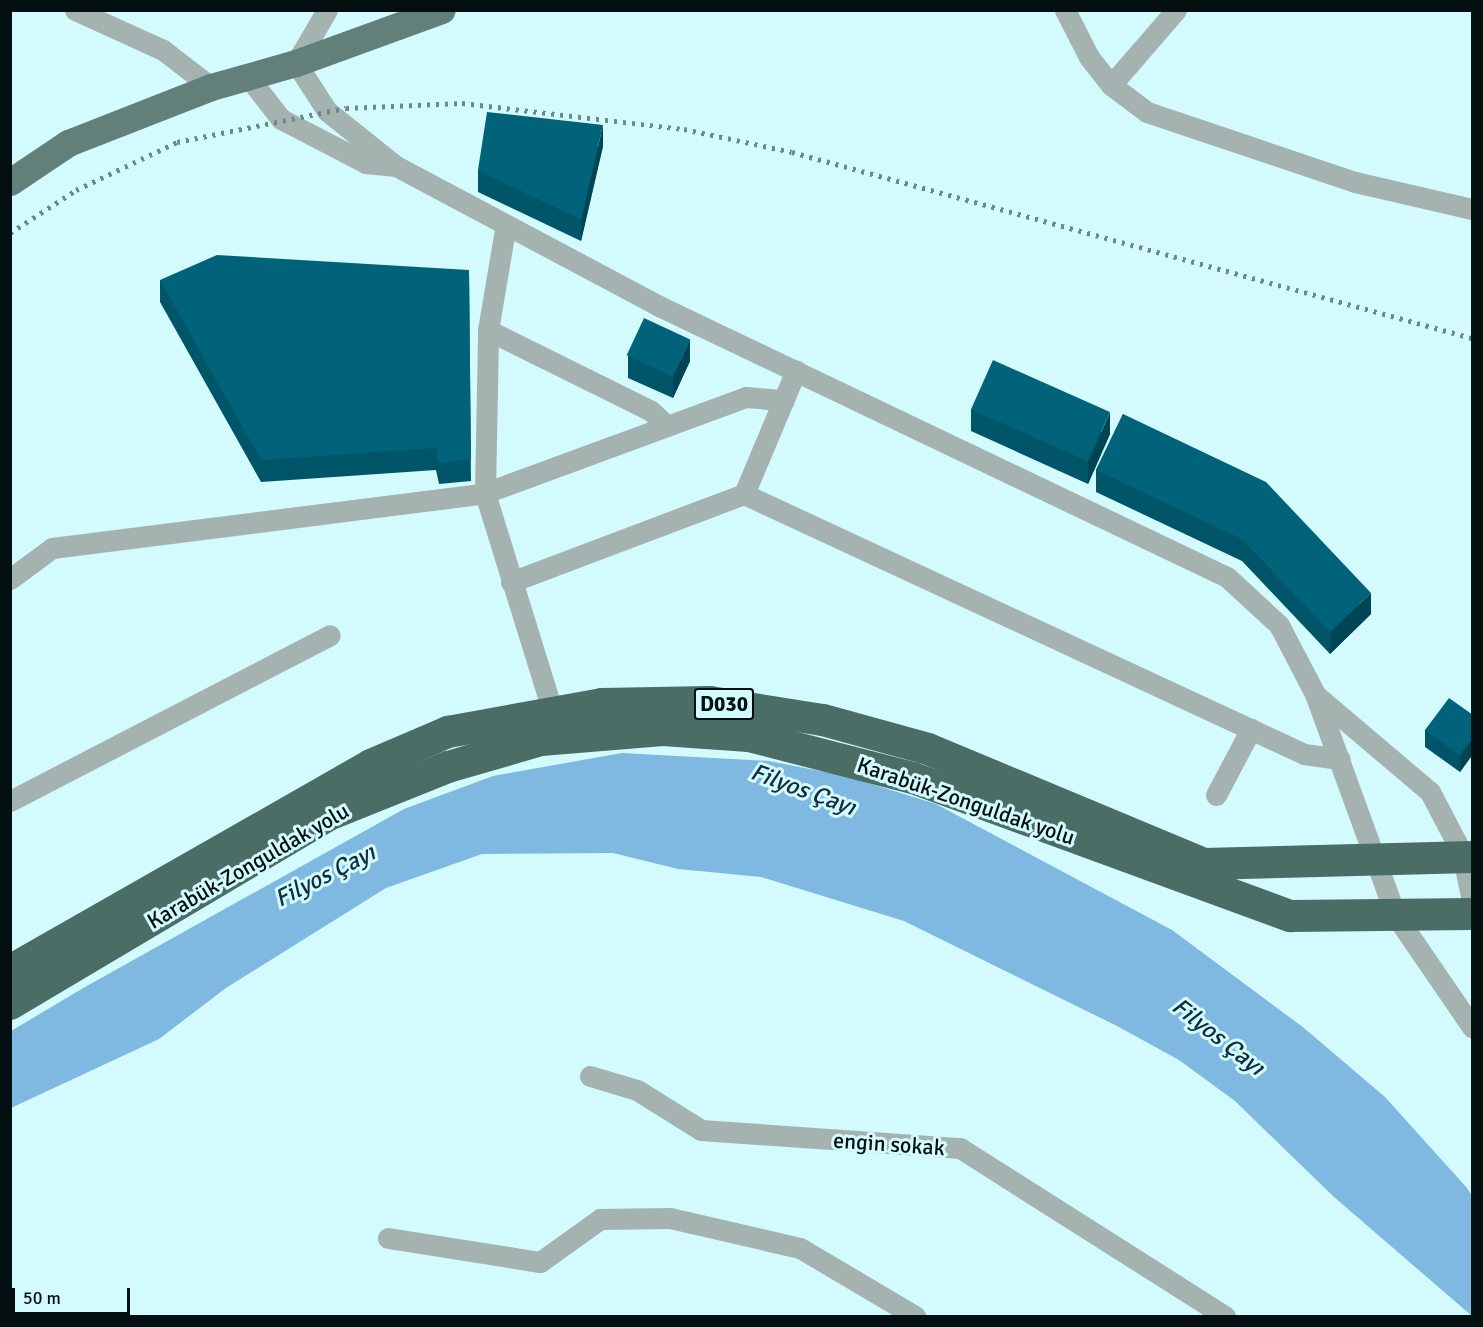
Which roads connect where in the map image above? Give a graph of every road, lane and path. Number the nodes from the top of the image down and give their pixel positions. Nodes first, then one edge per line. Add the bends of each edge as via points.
1 (75, 10) edge
2 (307, 10) edge
3 (327, 10) edge
4 (441, 10) edge
5 (1065, 10) edge
6 (1176, 10) edge
7 (310, 39) junction
8 (296, 63) junction
9 (249, 78) junction
10 (1111, 84) junction
11 (211, 87) junction
12 (396, 166) junction
13 (10, 182) edge
14 (1473, 209) edge
15 (505, 229) junction
16 (488, 330) junction
17 (796, 370) junction
18 (784, 400) junction
19 (667, 426) junction
20 (485, 493) junction
21 (744, 494) junction
22 (11, 577) edge
23 (511, 582) junction
24 (330, 635) dead end
25 (1315, 694) junction
26 (553, 713) junction
27 (1251, 729) junction
28 (1340, 759) junction
29 (1216, 795) dead end
30 (10, 801) edge
31 (1467, 855) edge
32 (1379, 860) junction
33 (1473, 901) edge
34 (1473, 914) edge
35 (1396, 916) junction
36 (10, 971) edge
37 (10, 1004) edge
38 (1473, 1027) edge
39 (590, 1076) dead end
40 (388, 1238) dead end
41 (1215, 1314) edge
42 (911, 1315) edge

1 - 11 street via 163,50
2 - 7 street
3 - 7 street
4 - 8 main road
5 - 10 street via 1089,57
6 - 10 street
7 - 8 street
8 - 9 main road
8 - 12 street via 327,111
9 - 11 main road
9 - 12 street via 281,119 366,163
10 - 14 street via 1166,123 1354,182
11 - 13 main road via 68,143
12 - 15 street
15 - 16 street
15 - 17 street
16 - 19 street via 651,411
16 - 20 street
17 - 18 street
17 - 25 street via 1227,577 1279,625
18 - 19 street via 746,398
18 - 21 street
19 - 20 street
20 - 22 street via 52,548
20 - 23 street
21 - 23 street
21 - 27 street
23 - 26 street
24 - 30 street
25 - 28 street
25 - 31 street via 1430,792
26 - 32 highway, Karabük-Zonguldak yolu / D030 via 602,704 710,702 823,720 928,748 1204,864
26 - 36 highway, Karabük-Zonguldak yolu / D030 via 448,732 371,765
27 - 28 street via 1304,754
27 - 29 street
28 - 32 street
31 - 32 highway, Karabük-Zonguldak yolu / D030
31 - 33 street
32 - 35 street
34 - 35 highway, Karabük-Zonguldak yolu / D030
35 - 37 highway, Karabük-Zonguldak yolu / D030 via 1291,916 913,778 749,736 663,730 541,740 448,766 326,816
35 - 38 street
39 - 41 street, engin sokak via 637,1090 701,1130 960,1148
40 - 42 street via 540,1262 600,1219 670,1218 800,1248

